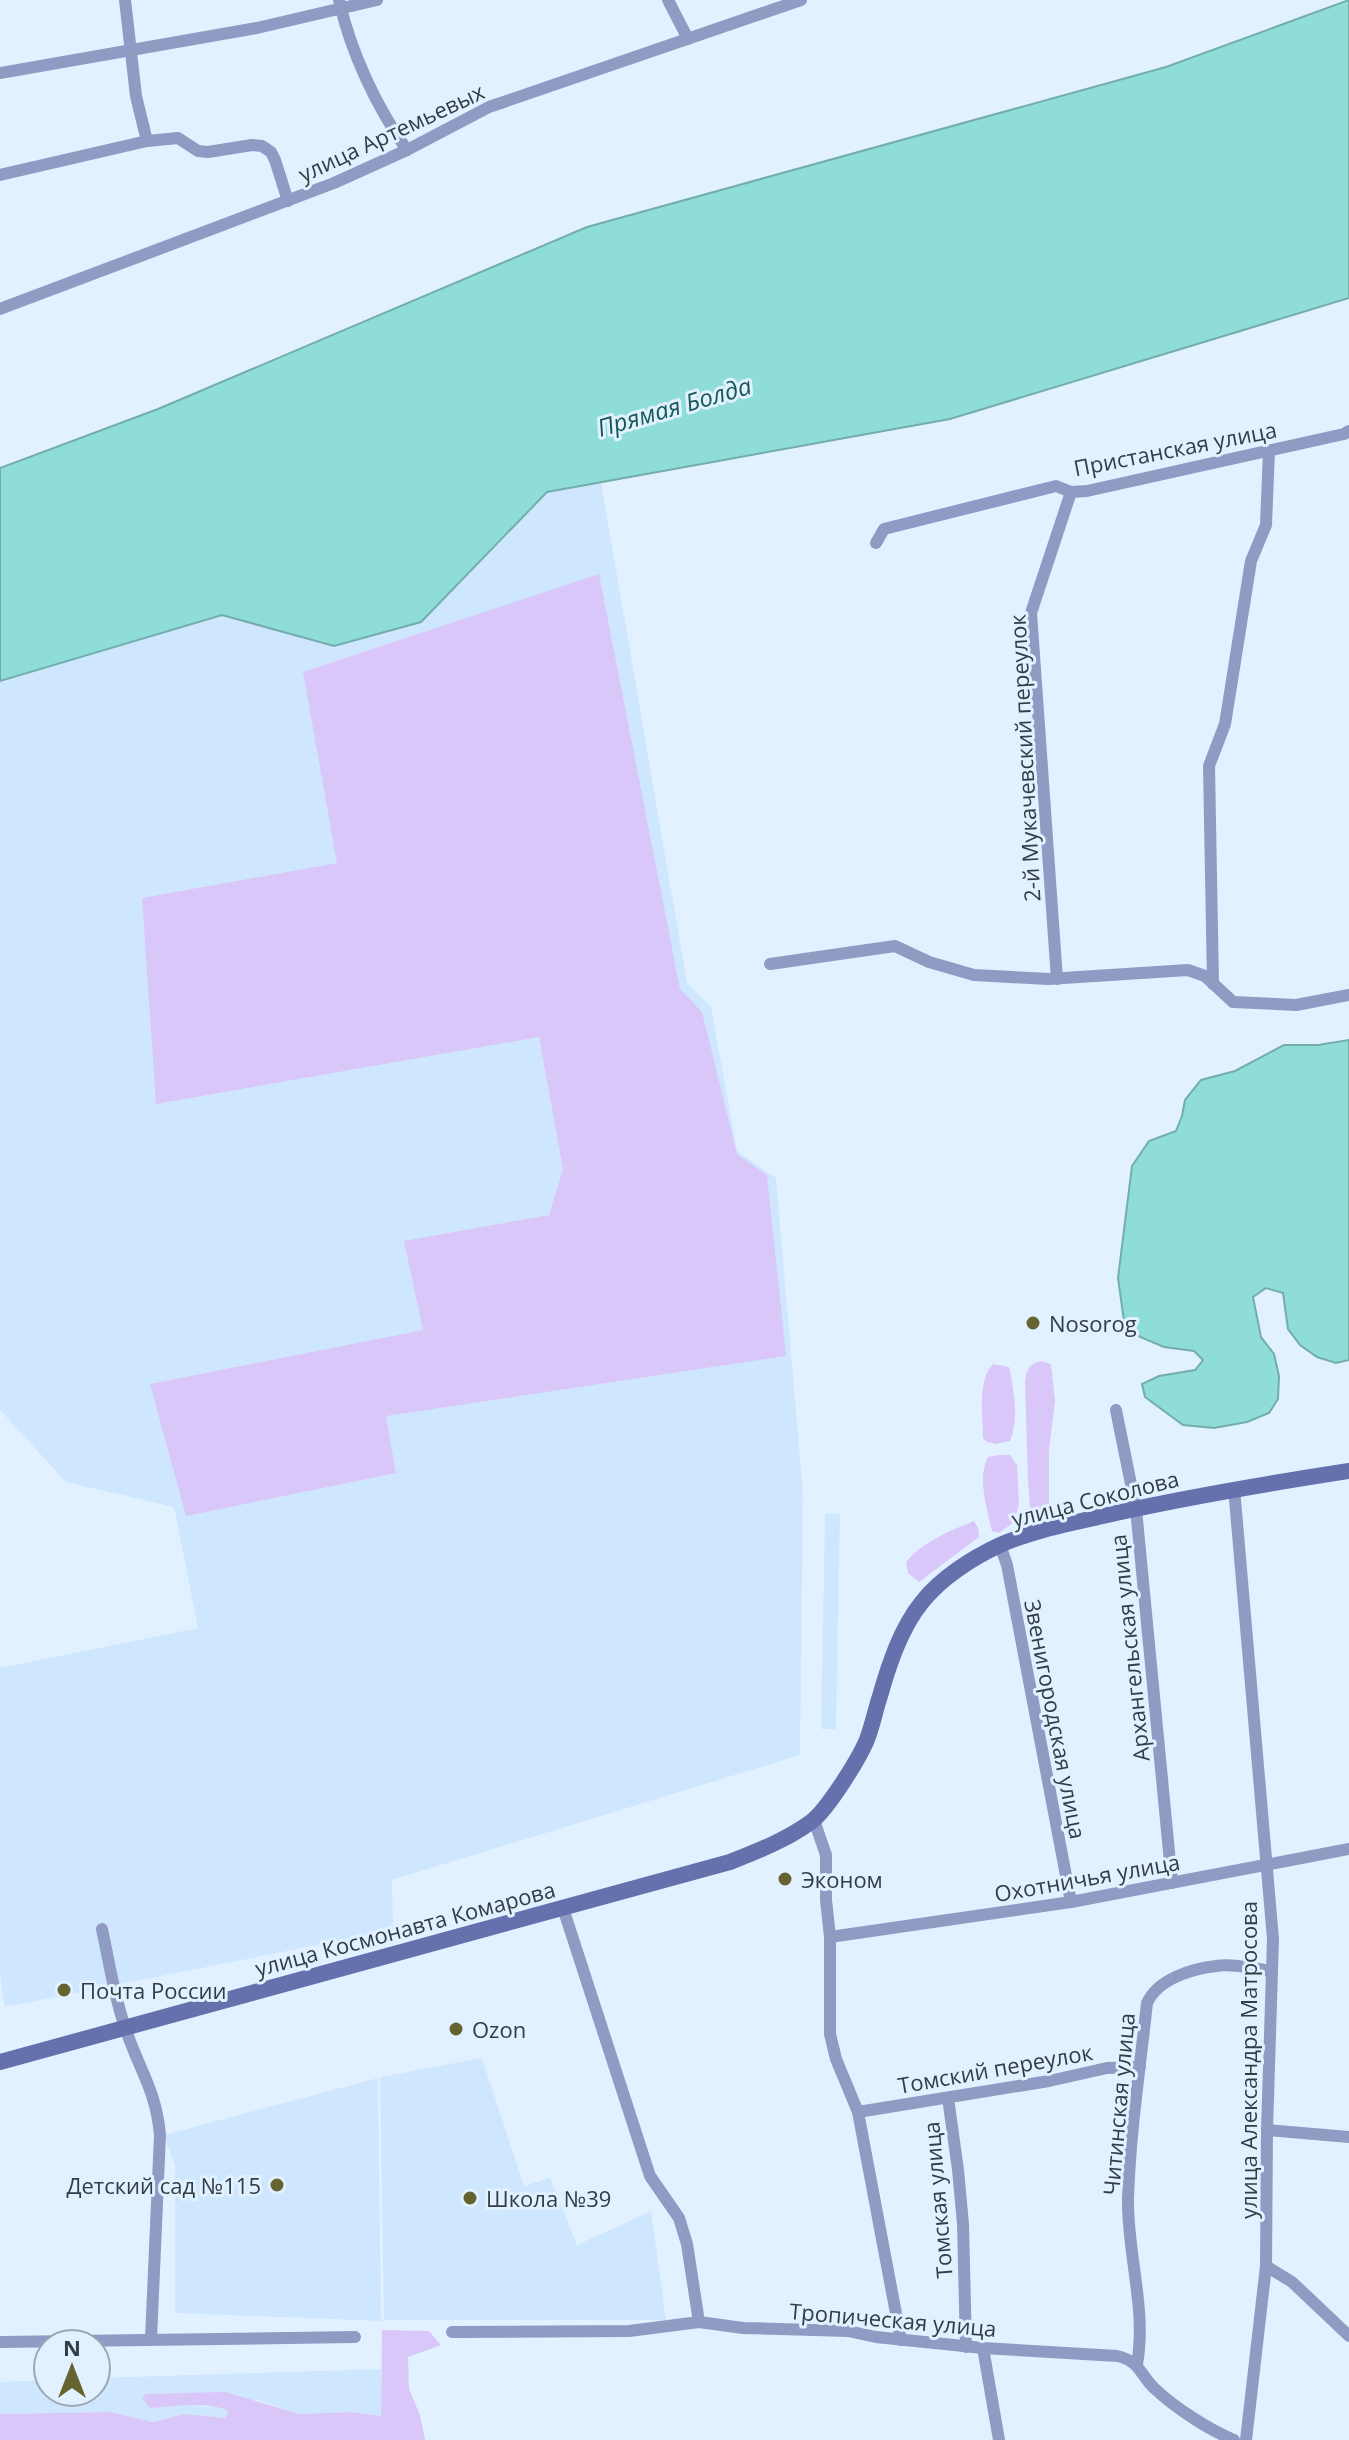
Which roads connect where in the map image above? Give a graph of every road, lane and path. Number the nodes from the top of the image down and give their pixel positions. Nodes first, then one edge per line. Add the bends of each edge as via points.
1 (125, 0) edge
2 (377, 0) edge
3 (668, 0) edge
4 (801, 0) edge
5 (340, 5) edge
6 (688, 39) junction
7 (130, 52) junction
8 (0, 73) edge
9 (147, 141) junction
10 (407, 150) junction
11 (0, 175) edge
12 (288, 201) junction
13 (0, 309) edge
14 (1349, 431) edge
15 (1269, 450) junction
16 (1071, 492) junction
17 (876, 543) dead end
18 (770, 964) dead end
19 (1057, 979) junction
20 (1213, 984) junction
21 (1349, 995) edge
22 (1116, 1410) dead end
23 (1349, 1471) edge
24 (1234, 1488) junction
25 (1136, 1509) junction
26 (1000, 1545) junction
27 (814, 1820) junction
28 (1349, 1849) edge
29 (1266, 1865) junction
30 (1172, 1883) junction
31 (1071, 1902) junction
32 (563, 1908) junction
33 (102, 1929) dead end
34 (830, 1937) junction
35 (1272, 1971) junction
36 (125, 2028) junction
37 (0, 2062) edge
38 (1140, 2067) junction
39 (948, 2098) junction
40 (858, 2112) junction
41 (1267, 2130) junction
42 (1349, 2137) edge
43 (1266, 2266) junction
44 (699, 2322) junction
45 (452, 2332) dead end
46 (1349, 2336) edge
47 (355, 2337) dead end
48 (151, 2339) junction
49 (901, 2340) junction
50 (0, 2342) edge
51 (966, 2347) junction
52 (983, 2348) junction
53 (1137, 2364) junction
54 (999, 2437) edge
55 (1234, 2440) edge
56 (1246, 2440) edge

1 - 7 street
2 - 5 street
3 - 6 street
4 - 6 street, улица Артемьевых
5 - 7 street via 257,28
5 - 10 street via 372,91
6 - 10 street, улица Артемьевых via 489,107
7 - 8 street
7 - 9 street
9 - 11 street
9 - 12 street via 178,138 208,152 262,146 275,160
10 - 12 street, улица Артемьевых
12 - 13 street, улица Артемьевых
14 - 15 street, Пристанская улица
15 - 16 street, Пристанская улица
15 - 20 street via 1266,525 1251,561 1225,724 1209,766
16 - 17 street, Пристанская улица via 1056,486 884,529
16 - 19 street, 2-й Мукачевский переулок via 1031,613
18 - 19 street via 895,946 974,975
19 - 20 street via 1188,970
20 - 21 street via 1233,1002 1296,1005
22 - 25 street, Архангельская улица
23 - 24 main road, улица Соколова
24 - 25 main road, улица Соколова
24 - 29 street, улица Александра Матросова
25 - 26 main road, улица Соколова
25 - 30 street, Архангельская улица
26 - 27 main road, улица Соколова via 923,1601 900,1640 866,1743
26 - 31 street, Звенигородская улица
27 - 32 main road, улица Космонавта Комарова via 730,1862
27 - 34 street via 826,1855
28 - 29 street, Охотничья улица
29 - 30 street, Охотничья улица
29 - 35 street, улица Александра Матросова
30 - 31 street, Охотничья улица
31 - 34 street, Охотничья улица
32 - 36 main road, улица Космонавта Комарова
32 - 44 street via 650,2176 679,2218
33 - 36 street
34 - 40 street via 830,2034
35 - 38 street, Читинская улица via 1218,1965 1164,1982 1147,2003
35 - 41 street, улица Александра Матросова
36 - 37 main road, улица Космонавта Комарова
36 - 48 street via 152,2090 159,2123
38 - 39 street, Томский переулок via 1107,2068
38 - 53 street, Читинская улица via 1128,2201 1140,2338
39 - 40 street, Томский переулок
39 - 51 street, Томская улица via 963,2224
40 - 49 street
41 - 42 street
41 - 43 street, улица Александра Матросова
43 - 46 street via 1292,2282
43 - 56 street, улица Александра Матросова
44 - 45 street, Тропическая улица via 629,2331
44 - 49 street, Тропическая улица via 848,2331
47 - 48 street
48 - 50 street
49 - 51 street, Тропическая улица
51 - 52 street, Тропическая улица
52 - 53 street, Тропическая улица via 1117,2356
52 - 54 street
53 - 55 street via 1154,2388

